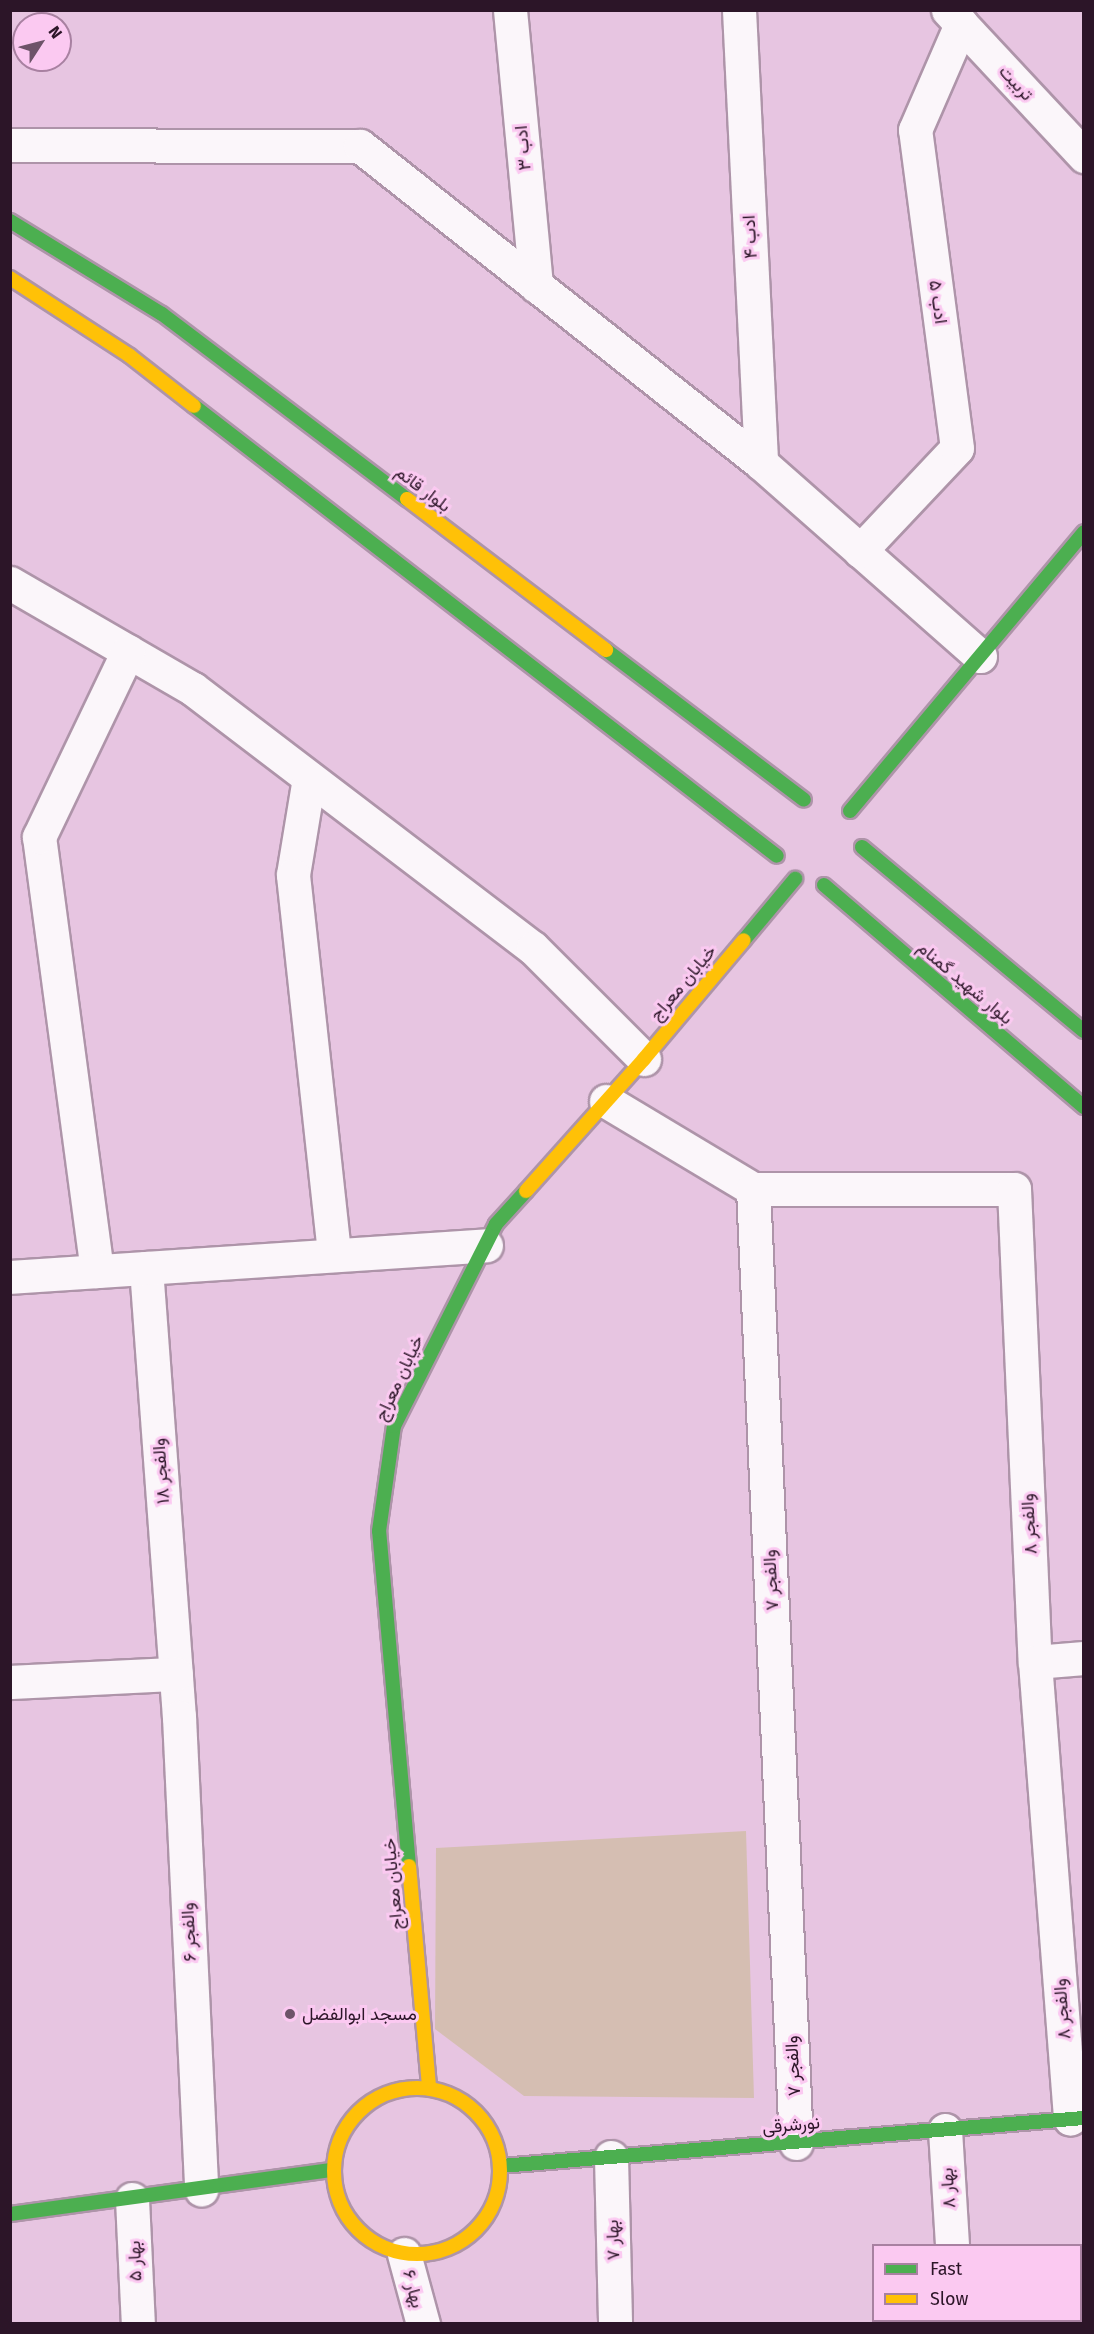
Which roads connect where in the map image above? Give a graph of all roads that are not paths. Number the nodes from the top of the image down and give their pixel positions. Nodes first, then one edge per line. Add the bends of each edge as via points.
1 (510, 10) edge
2 (739, 10) edge
3 (954, 17) edge
4 (10, 145) edge
5 (1083, 156) edge
6 (10, 221) edge
7 (10, 278) edge
8 (536, 286) junction
9 (761, 463) junction
10 (1083, 532) edge
11 (860, 551) junction
12 (10, 584) edge
13 (128, 651) junction
14 (980, 656) junction
15 (309, 777) junction
16 (820, 798) dead end
17 (804, 800) junction
18 (836, 801) dead end
19 (789, 809) dead end
20 (850, 811) junction
21 (861, 837) junction
22 (25, 838) edge
23 (774, 839) dead end
24 (777, 856) junction
25 (856, 865) dead end
26 (795, 879) junction
27 (842, 879) dead end
28 (824, 885) junction
29 (1083, 1030) edge
30 (644, 1059) junction
31 (606, 1101) junction
32 (1083, 1107) edge
33 (753, 1189) junction
34 (486, 1245) junction
35 (334, 1255) junction
36 (146, 1268) junction
37 (97, 1271) junction
38 (10, 1277) edge
39 (1083, 1658) edge
40 (1035, 1662) junction
41 (176, 1674) junction
42 (10, 1682) edge
43 (429, 2087) junction
44 (1077, 2119) edge
45 (945, 2130) junction
46 (796, 2143) junction
47 (611, 2157) junction
48 (501, 2166) junction
49 (333, 2170) junction
50 (201, 2189) junction
51 (132, 2199) junction
52 (10, 2214) edge
53 (952, 2244) edge
54 (404, 2254) junction
55 (138, 2324) edge
56 (423, 2324) edge
57 (615, 2324) edge

1 - 8 street, ادب ۳
2 - 9 street, ادب ۴
3 - 5 street, تربیت
3 - 11 street, ادب ۵ via 915,130 957,448
4 - 8 street via 360,146
6 - 17 street, بلوار قائم via 162,314
7 - 24 street via 130,356
8 - 9 street
9 - 11 street
10 - 14 street
11 - 14 street
12 - 13 street
13 - 15 street via 193,689
13 - 22 street
14 - 20 street
15 - 30 street via 533,948
15 - 35 street via 293,875
16 - 17 street
17 - 19 street
18 - 20 street
20 - 21 street
21 - 25 street
21 - 29 street
22 - 37 street
23 - 24 street
24 - 26 street
26 - 28 street
26 - 30 street, خیابان معراج
27 - 28 street
28 - 32 street, بلوار شهید گمنام
30 - 31 street, خیابان معراج
31 - 33 street
31 - 34 street, خیابان معراج via 496,1224
33 - 40 street, والفجر ۸ via 1014,1189
33 - 46 street, والفجر ۷
34 - 35 street
34 - 43 street, خیابان معراج via 394,1426 379,1531
35 - 36 street
36 - 37 street
36 - 41 street, والفجر ۱۸
37 - 38 street
39 - 40 street
40 - 44 street, والفجر ۸
41 - 42 street
41 - 50 street, والفجر ۶
43 - 48 street via 456,2096 479,2114 494,2138
43 - 49 street via 400,2089 374,2098 353,2117 338,2142
44 - 45 street, نورشرقی
45 - 46 street, نورشرقی
45 - 53 street, بهار ۸
46 - 47 street, نورشرقی
47 - 48 street, نورشرقی
47 - 57 street, بهار ۷
48 - 54 street via 499,2190 489,2214 474,2233 429,2254
49 - 50 street
49 - 54 street via 346,2215 381,2247
50 - 51 street
51 - 52 street
51 - 55 street, بهار ۵
54 - 56 street, بهار ۶

